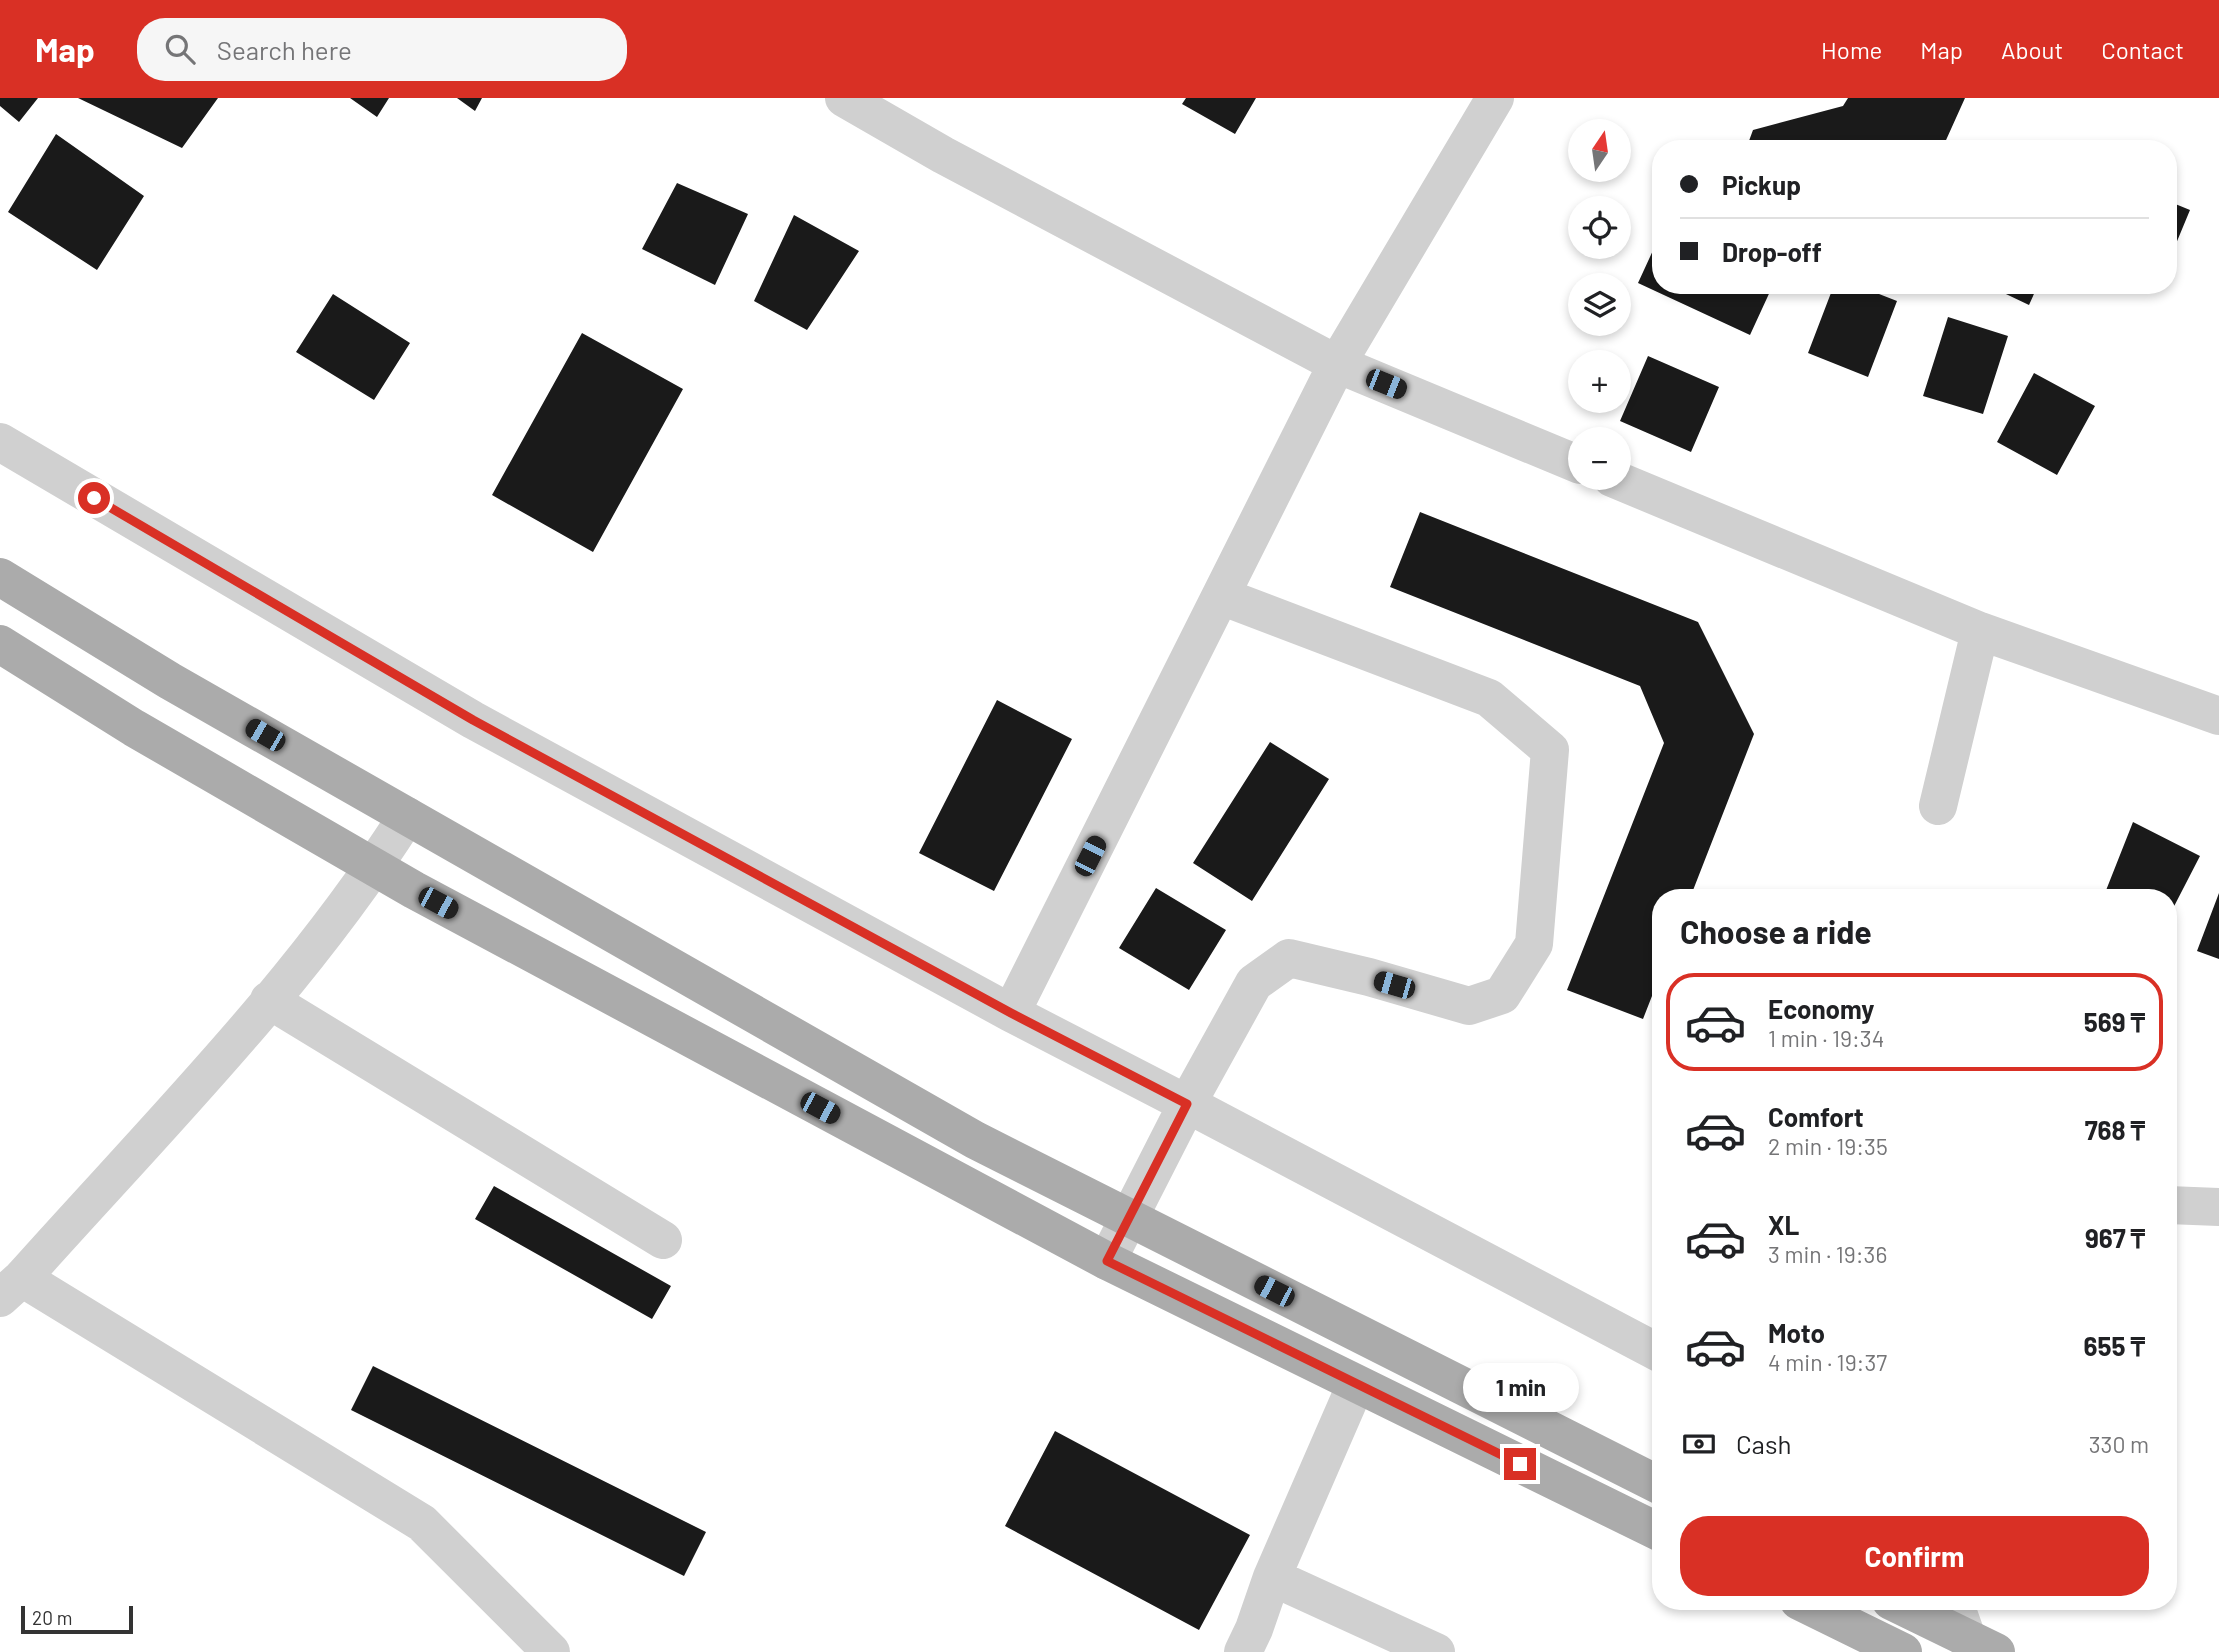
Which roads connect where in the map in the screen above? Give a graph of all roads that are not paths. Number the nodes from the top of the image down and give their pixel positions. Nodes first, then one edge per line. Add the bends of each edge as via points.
1 (844, 98) edge
2 (1495, 98) edge
3 (1337, 364) junction
4 (0, 442) edge
5 (1568, 460) edge
6 (1631, 486) edge
7 (0, 576) edge
8 (1222, 596) junction
9 (1980, 631) junction
10 (0, 644) edge
11 (2219, 716) edge
12 (1938, 806) dead end
13 (408, 816) junction
14 (374, 868) junction
15 (270, 1000) junction
16 (1011, 1013) junction
17 (1187, 1104) junction
18 (2177, 1205) edge
19 (2219, 1207) edge
20 (1129, 1218) junction
21 (663, 1240) dead end
22 (1107, 1261) junction
23 (11, 1288) edge
24 (1652, 1348) edge
25 (1356, 1384) junction
26 (1652, 1481) edge
27 (1652, 1529) edge
28 (1272, 1577) junction
29 (1817, 1610) edge
30 (1908, 1610) edge
31 (1959, 1610) edge
32 (1979, 1648) edge
33 (551, 1652) edge
34 (1243, 1652) edge
35 (1436, 1652) edge
36 (1903, 1652) edge

1 - 3 street
2 - 3 street
3 - 5 street
3 - 8 street
4 - 16 street via 473,720
6 - 9 street
7 - 13 main road via 170,681
8 - 16 street
8 - 17 street via 1489,698 1550,750 1534,944 1502,995 1469,1006 1289,958 1254,983
9 - 11 street
9 - 12 street
10 - 14 main road via 134,729
13 - 14 street
13 - 20 main road via 975,1140
14 - 15 street
14 - 22 main road
15 - 21 street
15 - 23 street
16 - 17 street
17 - 20 street
17 - 24 street
18 - 19 street
20 - 22 street
20 - 26 main road
22 - 25 main road
23 - 33 street via 422,1523
25 - 27 main road
25 - 28 street
28 - 34 street
28 - 35 street
29 - 36 main road
30 - 32 main road
31 - 32 street

